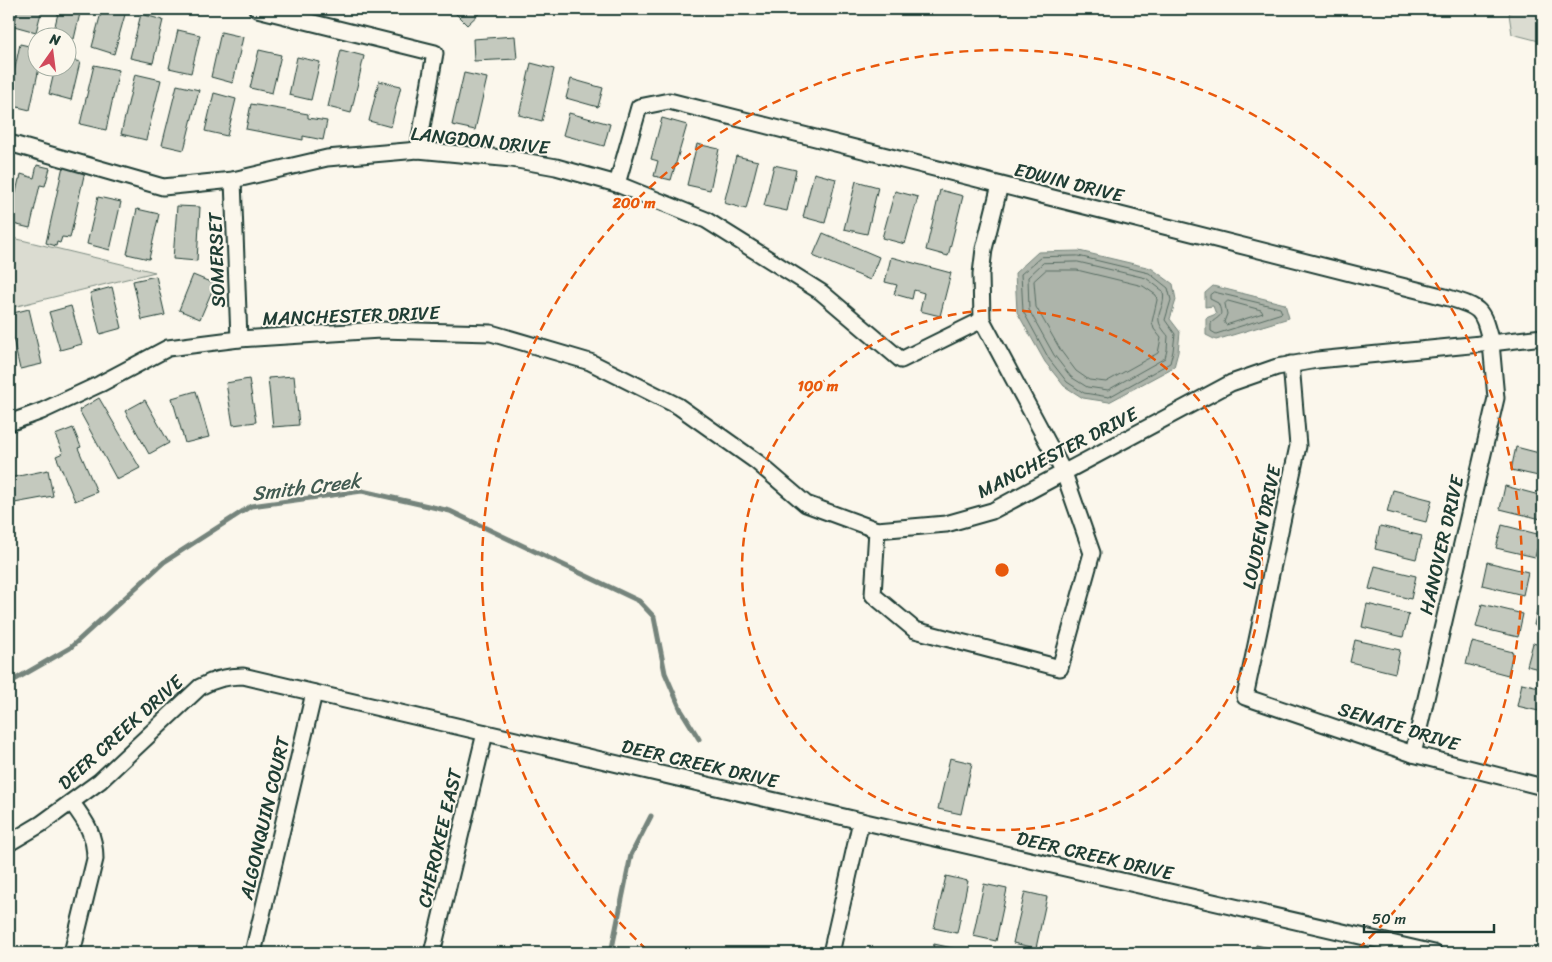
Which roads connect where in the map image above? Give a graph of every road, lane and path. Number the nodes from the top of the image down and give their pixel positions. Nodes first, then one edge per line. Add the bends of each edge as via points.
1 (257, 9) edge
2 (9, 143) edge
3 (418, 150) junction
4 (233, 180) junction
5 (617, 184) junction
6 (1000, 185) junction
7 (982, 320) junction
8 (1543, 337) edge
9 (239, 339) junction
10 (1491, 343) junction
11 (1291, 364) junction
12 (9, 423) edge
13 (1064, 472) junction
14 (877, 530) junction
15 (314, 693) junction
16 (1245, 697) joint
17 (485, 733) junction
18 (1413, 754) junction
19 (1543, 787) edge
20 (72, 803) junction
21 (861, 822) junction
22 (9, 843) edge
23 (72, 953) edge
24 (253, 953) edge
25 (432, 953) edge
26 (831, 953) edge
27 (1434, 953) edge

1 - 3 street via 435,53
2 - 4 street, LANGDON DRIVE via 162,187
3 - 4 street, LANGDON DRIVE via 328,158
3 - 5 street, LANGDON DRIVE via 512,159
4 - 9 street, SOMERSET
5 - 6 street, EDWIN DRIVE via 640,107 669,101
5 - 7 street, LANGDON DRIVE via 706,220 821,292 901,360
6 - 7 street via 984,249
6 - 10 street, EDWIN DRIVE via 1468,304 1483,315
7 - 13 street
8 - 10 street
9 - 12 street, MANCHESTER DRIVE via 168,348 100,384
9 - 14 street, MANCHESTER DRIVE via 380,330 491,333 590,362 678,406 757,462 806,504
10 - 11 street, MANCHESTER DRIVE
10 - 18 street, HANOVER DRIVE via 1496,398
11 - 13 street, MANCHESTER DRIVE via 1231,383
11 - 16 street, LOUDEN DRIVE via 1298,446
13 - 14 street, MANCHESTER DRIVE via 992,511 946,524
13 - 14 street via 1092,553 1060,668 915,630 873,595
15 - 17 street, DEER CREEK DRIVE
15 - 20 street, DEER CREEK DRIVE via 244,676 211,681 192,693 120,763
15 - 24 street, ALGONQUIN COURT
16 - 18 street, SENATE DRIVE
17 - 21 street, DEER CREEK DRIVE
17 - 25 street, CHEROKEE EAST
18 - 19 street, SENATE DRIVE
20 - 22 street, DEER CREEK DRIVE
20 - 23 street via 91,832 95,847 95,859
21 - 26 street
21 - 27 street, DEER CREEK DRIVE

